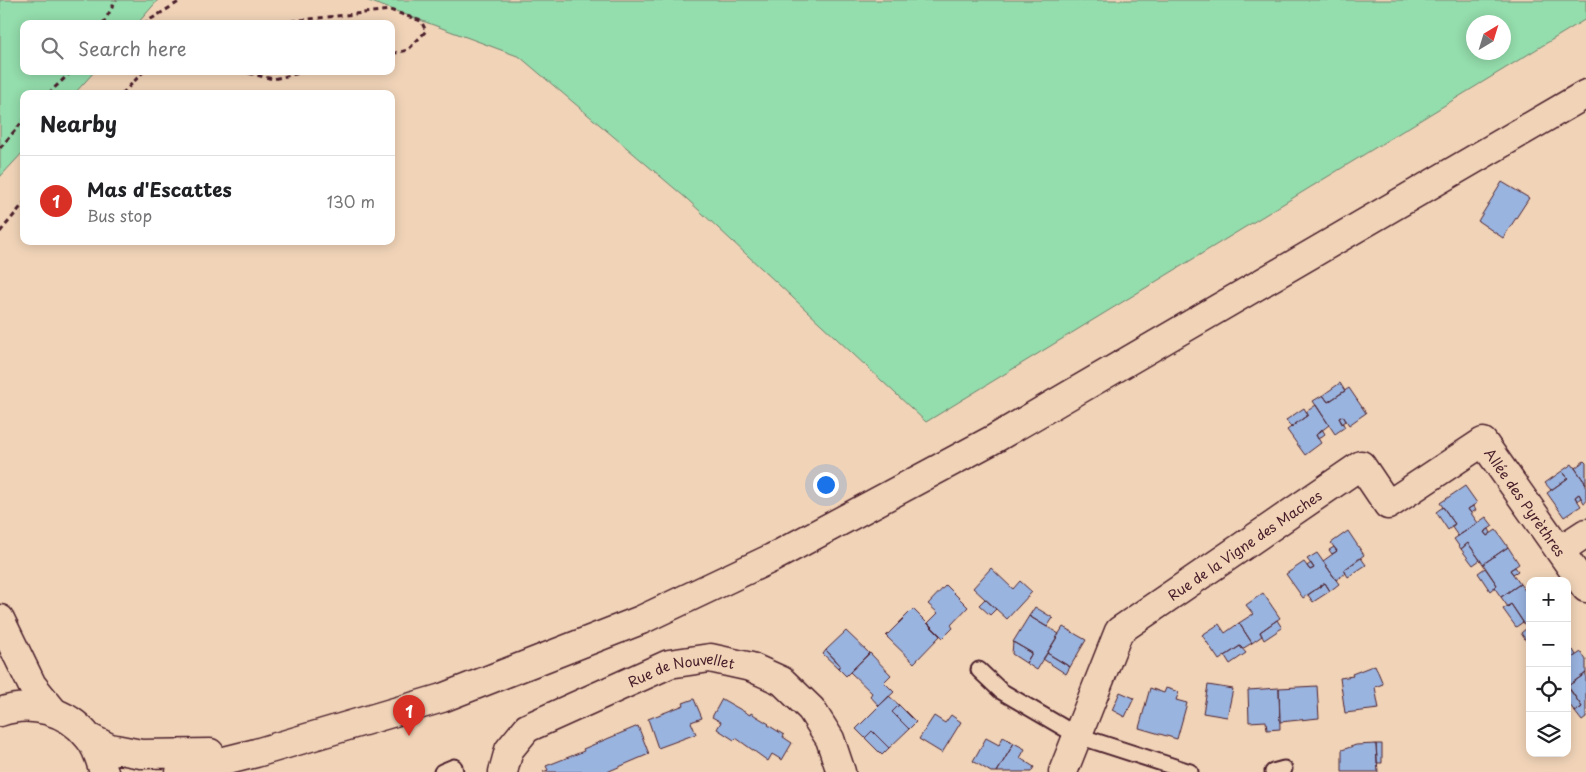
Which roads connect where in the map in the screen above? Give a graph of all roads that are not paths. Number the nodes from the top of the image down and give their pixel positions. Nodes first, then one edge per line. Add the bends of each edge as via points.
1 (1586, 94) edge
2 (1483, 442) joint
3 (1586, 533) edge
4 (1560, 550) junction
5 (1586, 588) edge
6 (0, 619) edge
7 (979, 670) dead end
8 (0, 712) edge
9 (54, 712) junction
10 (1078, 734) junction
11 (88, 737) junction
12 (256, 753) junction
13 (104, 772) edge
14 (180, 772) edge
15 (442, 772) edge
16 (455, 772) edge
17 (503, 772) edge
18 (840, 772) edge
19 (1063, 772) edge
20 (1190, 772) edge

1 - 12 street via 994,439 772,558 641,620 442,698
2 - 4 street, Allée des Pyrèthres
2 - 10 street, Rue de la Vigne des Maches via 1388,505 1361,465 1119,631
3 - 4 street
4 - 5 street, Allée des Pyrèthres
6 - 9 street via 32,685
7 - 10 lane via 1002,691
8 - 9 street via 33,707
9 - 11 street via 73,722
10 - 19 street, Rue de la Vigne des Maches
10 - 20 lane
11 - 12 street via 110,748 141,754
11 - 13 street via 99,754
12 - 14 street
15 - 16 lane via 454,767
17 - 18 street, Rue de Nouvellet via 509,750 527,728 669,664 710,658 751,667 782,681 811,709 830,739

